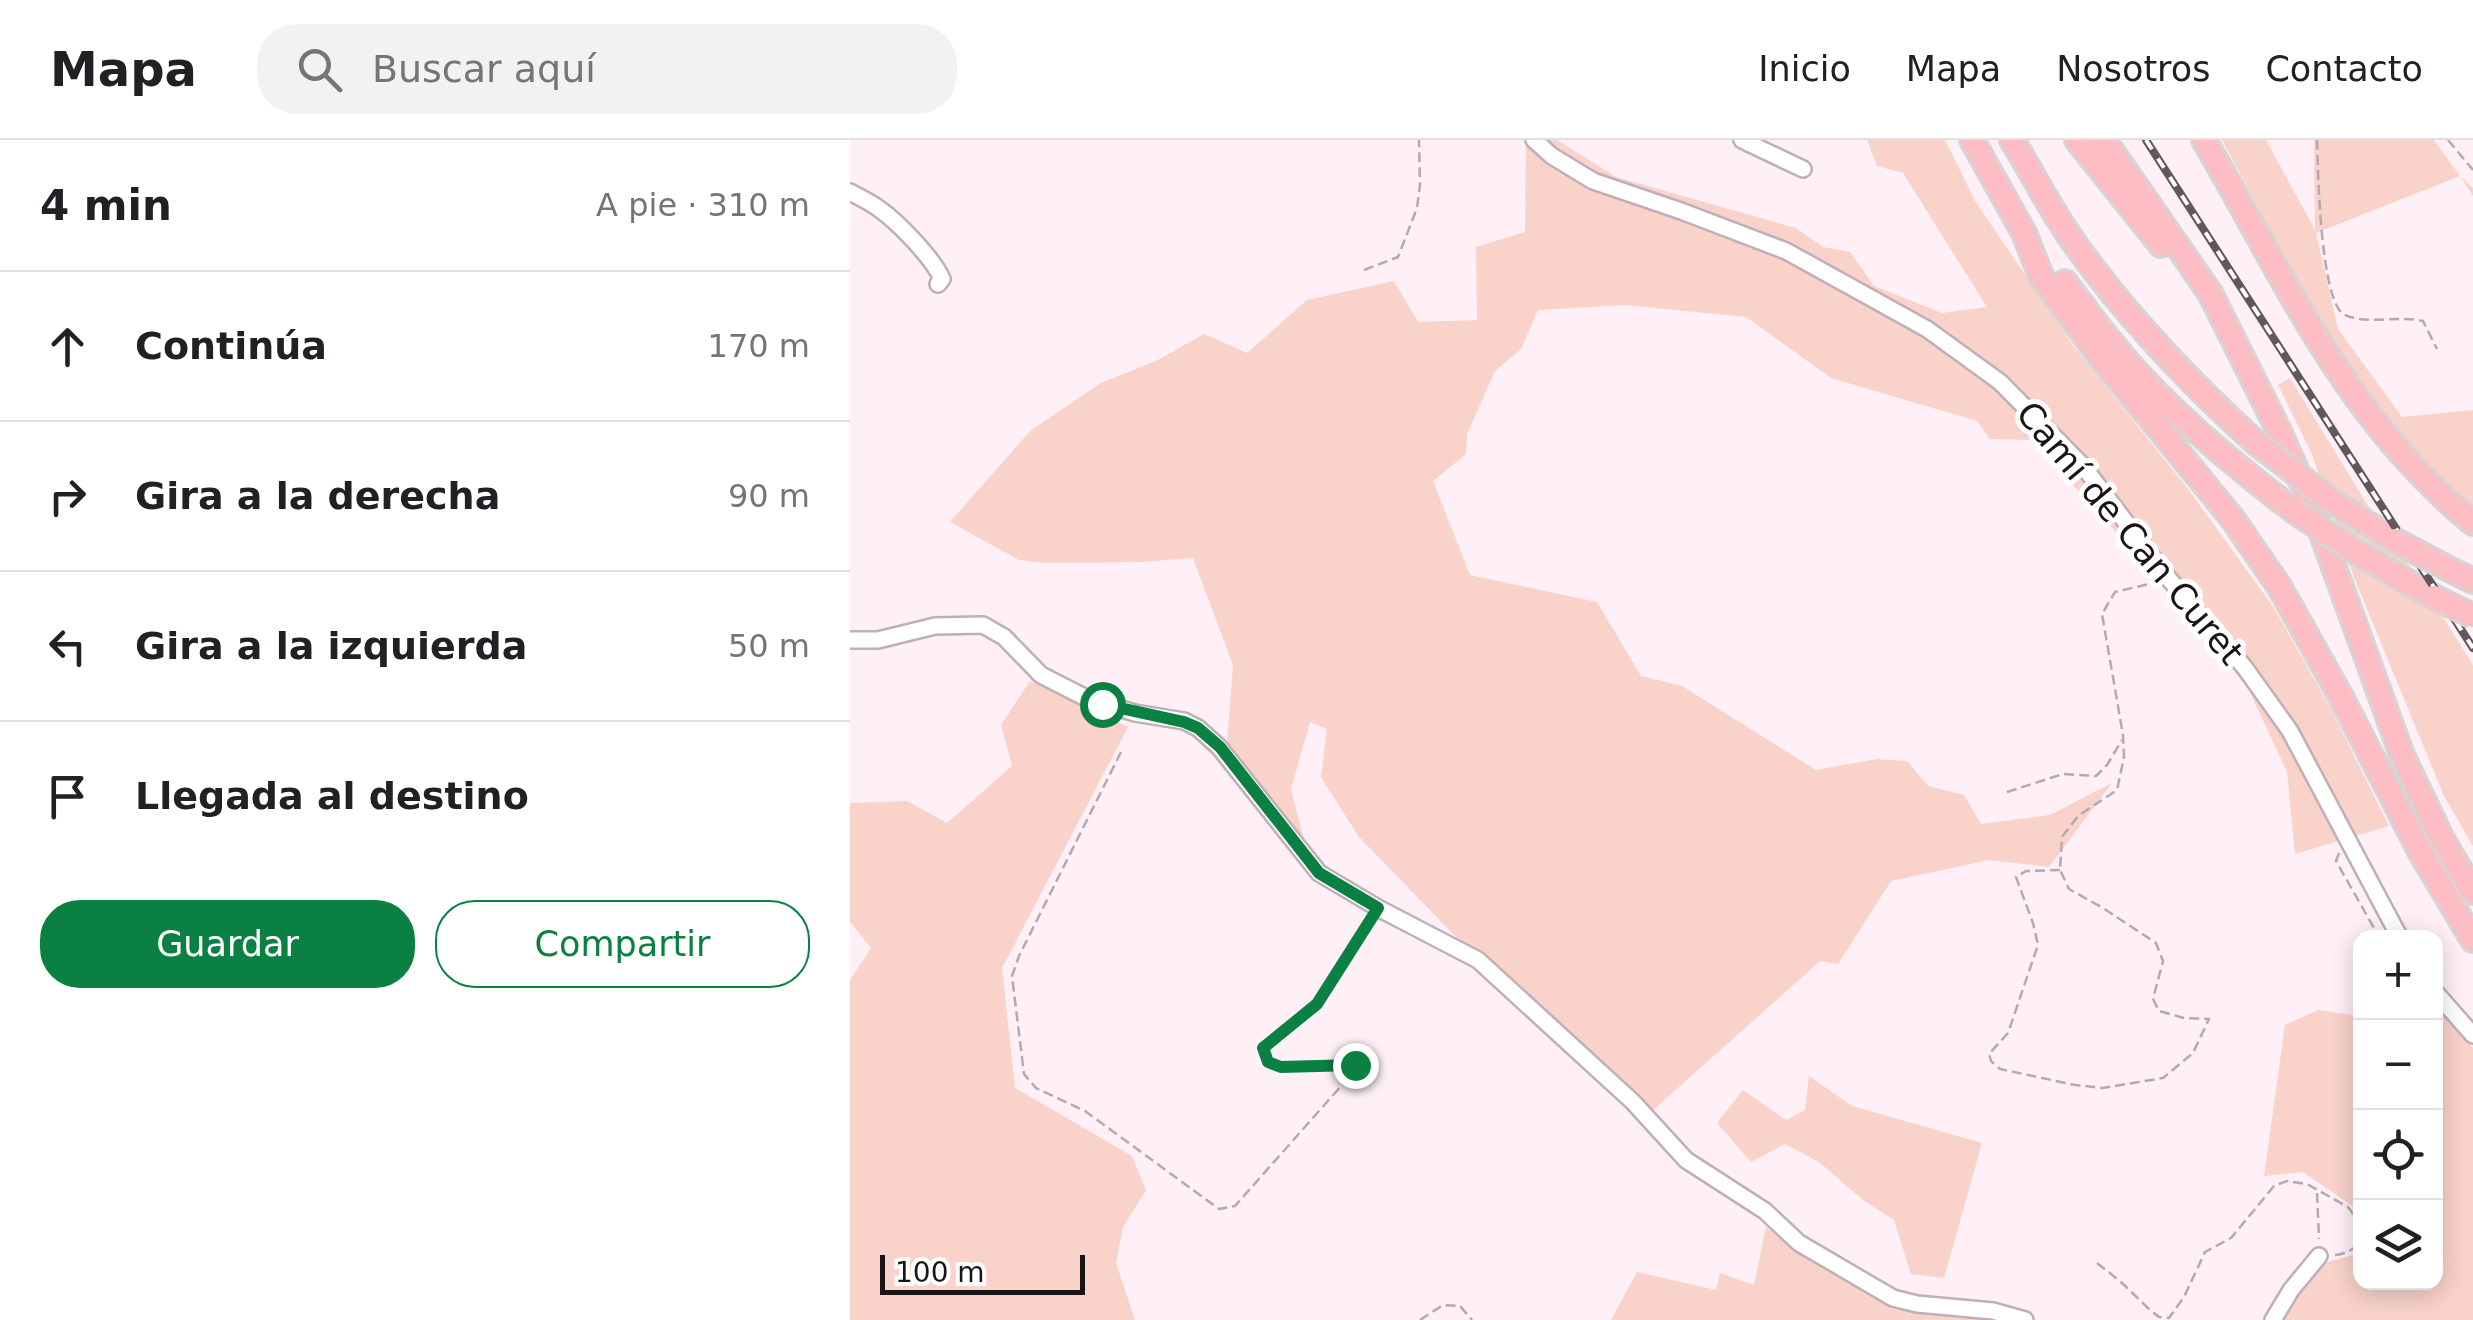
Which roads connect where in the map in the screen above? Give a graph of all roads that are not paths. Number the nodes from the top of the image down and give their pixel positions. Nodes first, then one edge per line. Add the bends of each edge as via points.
1 (1534, 140) edge
2 (1742, 140) edge
3 (1972, 140) edge
4 (2012, 140) edge
5 (2077, 140) edge
6 (2104, 140) edge
7 (2204, 140) edge
8 (1803, 169) dead end
9 (850, 192) edge
10 (2024, 234) junction
11 (938, 284) dead end
12 (2244, 362) junction
13 (2473, 523) edge
14 (2473, 581) edge
15 (2473, 616) edge
16 (850, 640) edge
17 (2473, 892) edge
18 (2396, 930) edge
19 (2473, 940) edge
20 (2443, 1001) edge
21 (2473, 1035) edge
22 (2319, 1256) road end
23 (2024, 1320) edge
24 (2273, 1320) edge

1 - 18 street, Camí de Can Curet via 1594,181 1786,251 1900,313 1970,358 2024,404 2083,466 2290,731
2 - 8 street
3 - 10 highway
4 - 14 highway, bridge via 2095,272 2201,392 2333,502
5 - 12 highway
6 - 12 highway via 2210,292
7 - 13 highway via 2365,411 2420,476
9 - 11 street via 880,208 914,242 937,268
10 - 15 highway, bridge via 2142,378 2216,449 2356,552
10 - 19 highway via 2041,276 2279,586
12 - 17 highway via 2310,501 2402,755
16 - 23 street via 983,625 1041,674 1088,699 1198,728 1319,873 1478,960 1634,1102 1686,1160 1765,1211 1799,1243 1893,1298
20 - 21 street
22 - 24 street

